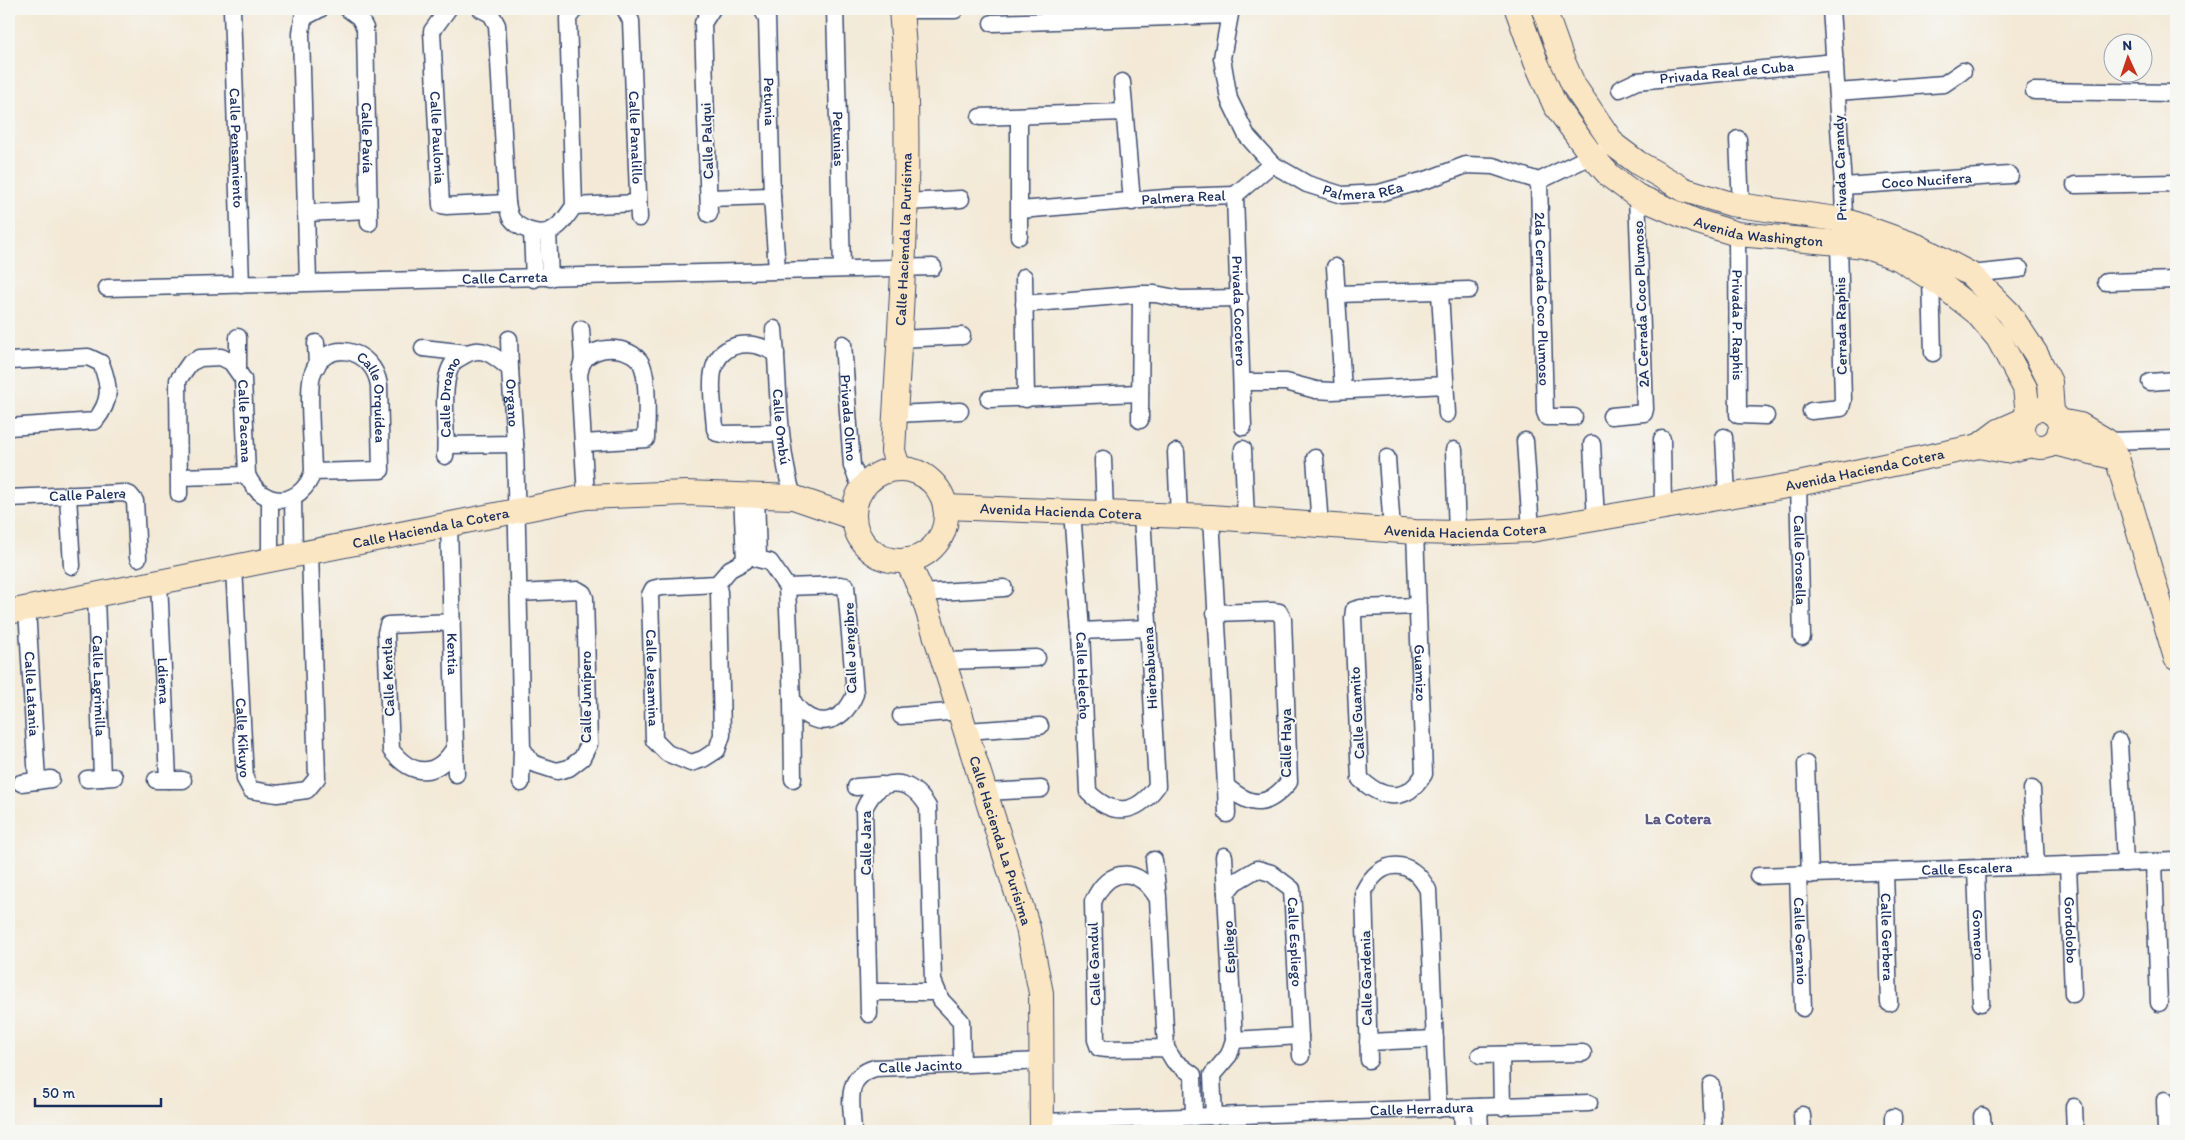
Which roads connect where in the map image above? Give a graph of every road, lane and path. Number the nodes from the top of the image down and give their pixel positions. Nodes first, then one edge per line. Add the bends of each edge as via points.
1 (232, 9) edge
2 (320, 9) edge
3 (350, 9) edge
4 (448, 9) edge
5 (481, 9) edge
6 (625, 9) edge
7 (712, 9) edge
8 (762, 9) edge
9 (835, 9) edge
10 (1517, 9) edge
11 (1544, 9) edge
12 (1831, 9) edge
13 (901, 10) edge
14 (955, 10) edge
15 (570, 12) edge
16 (1230, 12) edge
17 (303, 14) edge
18 (496, 17) edge
19 (992, 23) dead end
20 (1835, 62) junction
21 (1963, 71) dead end
22 (1122, 82) dead end
23 (1620, 89) dead end
24 (2034, 91) dead end
25 (1838, 92) junction
26 (2176, 93) edge
27 (1124, 112) junction
28 (1019, 116) junction
29 (980, 118) dead end
30 (1738, 139) dead end
31 (1614, 145) junction
32 (1592, 156) junction
33 (1272, 164) junction
34 (2010, 175) dead end
35 (1539, 181) junction
36 (2176, 183) edge
37 (2075, 185) dead end
38 (1843, 186) junction
39 (1235, 195) junction
40 (772, 196) junction
41 (1637, 196) junction
42 (961, 199) dead end
43 (906, 202) junction
44 (1132, 202) junction
45 (507, 203) junction
46 (574, 206) junction
47 (1741, 206) junction
48 (1020, 210) junction
49 (306, 213) junction
50 (1844, 220) junction
51 (540, 232) junction
52 (1737, 234) junction
53 (1019, 236) dead end
54 (1839, 243) junction
55 (903, 266) junction
56 (933, 267) dead end
57 (1335, 267) dead end
58 (842, 268) junction
59 (2020, 269) dead end
60 (777, 270) junction
61 (1970, 274) junction
62 (1024, 277) dead end
63 (542, 278) junction
64 (1931, 278) junction
65 (2176, 280) edge
66 (308, 282) junction
67 (2106, 282) dead end
68 (241, 285) junction
69 (107, 288) dead end
70 (1469, 290) dead end
71 (1440, 292) junction
72 (1141, 294) junction
73 (1337, 294) junction
74 (1240, 298) junction
75 (1024, 304) junction
76 (581, 328) dead end
77 (774, 329) dead end
78 (962, 336) dead end
79 (238, 337) dead end
80 (509, 339) dead end
81 (899, 339) junction
82 (316, 344) dead end
83 (843, 344) dead end
84 (423, 348) dead end
85 (473, 351) junction
86 (1933, 353) dead end
87 (776, 354) junction
88 (9, 361) edge
89 (583, 362) junction
90 (317, 366) junction
91 (510, 369) junction
92 (238, 370) junction
93 (2176, 380) edge
94 (1242, 382) junction
95 (2150, 382) dead end
96 (1445, 385) junction
97 (1343, 390) junction
98 (1140, 393) junction
99 (1026, 398) junction
100 (989, 399) dead end
101 (960, 411) dead end
102 (1811, 411) dead end
103 (895, 414) junction
104 (1447, 414) dead end
105 (1611, 416) dead end
106 (1766, 416) dead end
107 (1574, 417) dead end
108 (2026, 417) junction
109 (1140, 420) dead end
110 (1244, 426) dead end
111 (9, 427) edge
112 (2049, 430) junction
113 (780, 433) junction
114 (1724, 437) dead end
115 (1662, 439) dead end
116 (2176, 439) edge
117 (1525, 441) dead end
118 (584, 443) junction
119 (515, 444) junction
120 (1592, 444) dead end
121 (1979, 446) junction
122 (1243, 449) dead end
123 (1454, 450) dead end
124 (2107, 451) junction
125 (1176, 452) dead end
126 (1103, 458) dead end
127 (1315, 458) dead end
128 (1387, 458) dead end
129 (899, 470) junction
130 (313, 472) junction
131 (248, 475) junction
132 (179, 477) junction
133 (1798, 484) junction
134 (862, 490) junction
135 (179, 494) dead end
136 (749, 494) junction
137 (68, 495) junction
138 (1727, 496) junction
139 (586, 497) junction
140 (793, 497) junction
141 (9, 498) edge
142 (281, 499) junction
143 (945, 507) junction
144 (1663, 509) junction
145 (516, 511) junction
146 (1072, 511) junction
147 (1105, 512) junction
148 (1142, 514) junction
149 (1179, 516) junction
150 (1211, 517) junction
151 (854, 518) junction
152 (1246, 520) junction
153 (1596, 520) junction
154 (449, 524) junction
155 (1320, 526) junction
156 (1531, 530) junction
157 (1404, 531) junction
158 (1457, 533) junction
159 (302, 554) junction
160 (138, 558) dead end
161 (270, 560) junction
162 (907, 560) junction
163 (72, 566) dead end
164 (234, 567) junction
165 (159, 582) junction
166 (717, 584) junction
167 (787, 588) junction
168 (1004, 588) dead end
169 (518, 593) junction
170 (922, 593) junction
171 (96, 595) junction
172 (1418, 606) junction
173 (18, 610) edge
174 (1215, 612) junction
175 (452, 622) junction
176 (1148, 628) junction
177 (1081, 631) junction
178 (1802, 637) dead end
179 (1037, 658) dead end
180 (2176, 658) edge
181 (944, 661) junction
182 (792, 700) junction
183 (901, 716) dead end
184 (963, 721) junction
185 (1040, 726) dead end
186 (2119, 742) dead end
187 (455, 747) junction
188 (522, 748) junction
189 (1806, 764) dead end
190 (456, 774) dead end
191 (101, 778) dead end
192 (793, 779) dead end
193 (169, 780) dead end
194 (36, 781) dead end
195 (520, 782) dead end
196 (882, 785) junction
197 (1226, 786) junction
198 (856, 787) dead end
199 (1041, 789) dead end
200 (2032, 789) dead end
201 (986, 792) junction
202 (1393, 796) joint
203 (1130, 808) joint
204 (1227, 814) dead end
205 (1224, 856) dead end
206 (1154, 860) dead end
207 (2176, 861) edge
208 (2154, 862) junction
209 (2125, 863) junction
210 (2068, 865) junction
211 (2036, 866) junction
212 (1976, 869) junction
213 (1885, 872) junction
214 (1804, 875) junction
215 (1758, 876) dead end
216 (1226, 893) junction
217 (1158, 899) junction
218 (869, 992) junction
219 (937, 992) junction
220 (2073, 994) dead end
221 (1889, 1003) dead end
222 (1981, 1003) dead end
223 (2158, 1003) dead end
224 (1803, 1008) dead end
225 (869, 1014) dead end
226 (1300, 1036) junction
227 (1435, 1039) junction
228 (1234, 1040) junction
229 (1368, 1042) junction
230 (1166, 1048) junction
231 (1583, 1053) dead end
232 (1480, 1055) dead end
233 (1501, 1055) junction
234 (1301, 1056) dead end
235 (1369, 1060) dead end
236 (1043, 1061) junction
237 (962, 1064) junction
238 (1711, 1085) dead end
239 (2165, 1100) dead end
240 (1589, 1103) dead end
241 (1502, 1106) junction
242 (2074, 1107) dead end
243 (1462, 1108) junction
244 (1479, 1108) junction
245 (1438, 1109) junction
246 (1194, 1117) junction
247 (1225, 1121) edge
248 (1175, 1124) edge
249 (1042, 1127) edge
250 (853, 1131) edge
251 (1463, 1131) edge
252 (1480, 1131) edge
253 (1713, 1131) edge
254 (2075, 1131) edge
255 (2166, 1131) edge

1 - 68 street, Calle Pensamiento
2 - 17 street
3 - 49 street, Calle Pavía via 365,28 369,216
4 - 45 street, Calle Paulonia via 432,31 441,205
5 - 18 street
6 - 46 street, Calle Panalillo via 631,21 638,210
7 - 40 street, Calle Palqui via 703,23 709,206
8 - 40 street, Petunia via 767,18
9 - 58 street, Petunias
10 - 32 street, Avenida Washington via 1555,105
11 - 31 street, Avenida Washington via 1574,86
12 - 20 street, Privada Carandy
13 - 14 street
13 - 43 street, Calle Hacienda la Purísima via 906,89
15 - 46 street
16 - 19 street
16 - 33 street, Palmera REa via 1222,58 1229,99 1247,136
17 - 49 street via 300,34
18 - 45 street
20 - 23 street, Privada Real de Cuba via 1637,81
20 - 25 street, Privada Carandy
21 - 25 street via 1944,84
22 - 27 street
24 - 26 street
25 - 38 street, Privada Carandy
27 - 28 street
27 - 44 street
28 - 29 street
28 - 48 street
30 - 47 street
31 - 32 street
31 - 47 street, Avenida Washington via 1685,190
32 - 35 street
32 - 41 street, Avenida Washington via 1610,176
33 - 35 street, Palmera REa via 1307,184 1342,195 1379,193 1429,180 1466,165 1492,166
33 - 39 street
34 - 38 street, Coco Nucifera
35 - 107 street, 2da Cerrada Coco Plumoso via 1547,417
36 - 37 street
38 - 50 street, Privada Carandy
39 - 44 street, Palmera Real
39 - 74 street, Privada Cocotero
40 - 60 street
41 - 52 street, Avenida Washington via 1695,221
41 - 105 street, 2A Cerrada Coco Plumoso via 1644,412
42 - 43 street
43 - 55 street, Calle Hacienda la Purísima
44 - 48 street, Palmera Real
45 - 51 street via 511,218 521,227
46 - 51 street via 562,223
47 - 50 street, Avenida Washington
48 - 53 street
49 - 66 street
50 - 54 street, Privada Carandy
50 - 61 street, Avenida Washington via 1917,246
51 - 63 street
52 - 54 street, Avenida Washington
52 - 106 street, Privada P. Raphis via 1738,416
54 - 64 street, Avenida Washington via 1863,246 1900,259
54 - 102 street, Cerrada Raphis via 1843,400 1841,408
55 - 56 street, Calle Carreta
55 - 58 street, Calle Carreta
55 - 81 street, Calle Hacienda la Purísima
57 - 73 street
58 - 60 street, Calle Carreta
59 - 61 street
60 - 63 street, Calle Carreta
61 - 112 street, Avenida Washington via 2009,313 2036,354 2050,382
62 - 75 street
63 - 66 street, Calle Carreta
64 - 86 street
64 - 108 street, Avenida Washington via 1976,312 1998,338 2025,388
65 - 67 street
66 - 68 street, Calle Carreta
68 - 69 street, Calle Carreta
70 - 71 street
71 - 73 street
71 - 96 street
72 - 74 street via 1181,299
72 - 75 street
72 - 98 street
73 - 97 street
74 - 94 street, Privada Cocotero
75 - 99 street
76 - 89 street
77 - 87 street, Calle Ombú
78 - 81 street
79 - 92 street
80 - 91 street
81 - 103 street, Calle Hacienda la Purísima
82 - 90 street
83 - 134 street, Privada Olmo via 852,466
84 - 85 street
85 - 91 street, Organo via 493,355
85 - 119 street, Calle Droano via 453,362 446,378 445,450
87 - 113 street, Calle Ombú
87 - 113 street via 767,348 744,344 718,356 712,369 715,429 722,434
88 - 111 street via 88,357 101,363 109,383 106,408 96,421
89 - 118 street via 579,374
89 - 118 street via 595,352 607,349 638,358 644,368 646,439
90 - 130 street via 311,386
90 - 130 street, Calle Orquídea via 324,358 344,351 355,352 372,365 379,385 381,470
91 - 119 street, Organo
92 - 131 street, Calle Pacana via 245,390
92 - 132 street, Calle Pacana via 221,357 210,356 190,363 178,380
93 - 95 street
94 - 97 street via 1286,382 1316,390
94 - 110 street, Privada Cocotero
96 - 97 street
96 - 104 street
98 - 99 street
98 - 109 street
99 - 100 street
101 - 103 street
103 - 129 street, Calle Hacienda la Purísima via 893,451
108 - 112 street via 2036,410 2044,410
108 - 112 street, Avenida Washington via 2022,434
108 - 121 street
112 - 121 street via 2005,451
112 - 124 street
113 - 140 street, Calle Ombú
114 - 138 street
115 - 144 street
116 - 124 street
117 - 156 street
118 - 139 street
119 - 145 street
120 - 153 street
121 - 133 street, Avenida Hacienda Cotera
122 - 152 street
123 - 158 street
124 - 180 street
125 - 149 street
126 - 147 street
127 - 155 street
128 - 157 street, Guamizo
129 - 134 street via 885,472 872,479
129 - 143 street via 915,472 929,480 940,492
130 - 142 street via 302,492
131 - 132 street, Calle Pacana
131 - 142 street, Calle Pacana via 260,494
132 - 135 street
133 - 138 street, Avenida Hacienda Cotera
133 - 178 street, Calle Grosella
134 - 151 street
136 - 139 street, Calle Hacienda la Cotera
136 - 140 street, Calle Hacienda la Cotera
136 - 166 street via 745,561 730,569
136 - 167 street via 758,559 770,562
137 - 141 street, Calle Palera
137 - 160 street, Calle Palera via 130,495 135,501
137 - 163 street
138 - 144 street, Avenida Hacienda Cotera
139 - 145 street, Calle Hacienda la Cotera
140 - 151 street, Calle Hacienda la Cotera
142 - 159 street
142 - 161 street
143 - 146 street, Avenida Hacienda Cotera
143 - 162 street via 946,522 937,542 921,556
144 - 153 street, Avenida Hacienda Cotera
145 - 154 street, Calle Hacienda la Cotera
145 - 169 street
146 - 147 street, Avenida Hacienda Cotera
146 - 177 street, Calle Helecho
147 - 148 street, Avenida Hacienda Cotera
148 - 149 street, Avenida Hacienda Cotera
148 - 176 street, Hierbabuena
149 - 150 street, Avenida Hacienda Cotera
150 - 152 street, Avenida Hacienda Cotera
150 - 174 street
151 - 162 street via 859,536 871,551 894,561
152 - 155 street, Avenida Hacienda Cotera
153 - 156 street, Avenida Hacienda Cotera
154 - 159 street, Calle Hacienda la Cotera
154 - 175 street, Kentia
155 - 157 street, Avenida Hacienda Cotera
156 - 158 street, Avenida Hacienda Cotera
157 - 158 street, Avenida Hacienda Cotera
157 - 172 street, Guamizo
159 - 161 street, Calle Hacienda la Cotera
159 - 164 street, Calle Kikuyo via 317,778 307,790 278,794 251,790 245,779
161 - 164 street, Calle Hacienda la Cotera
162 - 170 street, Calle Hacienda La Purísima
164 - 165 street, Calle Hacienda la Cotera
165 - 171 street, Calle Hacienda la Cotera
165 - 193 street, Ldiema
166 - 166 street, Calle Jesamina via 722,734 717,750 691,763 667,753 654,740 650,595 653,589 661,587
167 - 182 street
167 - 182 street, Calle Jengibre via 846,586 854,694 849,708 836,719 823,722 800,712
168 - 170 street
169 - 188 street
169 - 188 street, Calle Junípero via 583,592 589,744 582,758 569,768 557,771 532,763
170 - 181 street, Calle Hacienda La Purísima
171 - 173 street, Calle Hacienda la Cotera
171 - 191 street, Calle Lagrimilla
172 - 202 street, Guamizo via 1424,774 1417,786 1407,793
172 - 202 street, Calle Guamito via 1354,610 1360,779 1380,794
173 - 194 street, Calle Latania
174 - 197 street
174 - 197 street, Calle Haya via 1272,611 1279,612 1283,619 1289,782 1277,796 1257,802 1246,800
175 - 187 street, Kentia
175 - 187 street, Calle Kentla via 388,625 386,633 391,750 401,763 412,769 427,770 448,759
176 - 177 street
176 - 203 street, Hierbabuena via 1157,786 1148,798
177 - 203 street, Calle Helecho via 1088,792 1111,808
179 - 181 street
181 - 184 street, Calle Hacienda La Purísima
182 - 192 street
183 - 184 street
184 - 185 street
184 - 201 street, Calle Hacienda La Purísima
186 - 209 street
187 - 190 street, Kentia
188 - 195 street
189 - 214 street, Calle Geranio
196 - 198 street
196 - 218 street, Calle Jara via 869,797 864,809
196 - 219 street via 910,786 921,794 928,807 933,981
197 - 204 street
199 - 201 street
200 - 211 street
201 - 236 street, Calle Hacienda La Purísima via 1028,928 1041,993
205 - 216 street, Espliego
206 - 217 street
207 - 208 street, Calle Escalera
208 - 209 street, Calle Escalera
208 - 223 street
209 - 210 street, Calle Escalera
210 - 211 street, Calle Escalera
210 - 220 street, Gordolobo
211 - 212 street, Calle Escalera
212 - 213 street, Calle Escalera
212 - 222 street, Gomero
213 - 214 street, Calle Escalera
213 - 221 street, Calle Gerbera
214 - 215 street, Calle Escalera
214 - 224 street, Calle Geranio
216 - 226 street, Calle Espliego via 1236,882 1257,870 1271,873 1292,890
216 - 228 street, Espliego
217 - 230 street
217 - 230 street, Calle Gandul via 1142,878 1126,874 1099,888 1093,902 1096,1040 1099,1048 1107,1049
218 - 219 street
218 - 225 street, Calle Jara
219 - 237 street via 961,1021
226 - 228 street
226 - 234 street, Calle Espliego
227 - 229 street, Calle Gardenia
227 - 229 street, Calle Gardenia via 1428,890 1413,870 1396,864 1380,870 1364,891
227 - 245 street
228 - 247 street via 1229,1055 1212,1075
229 - 235 street
230 - 246 street via 1174,1061 1193,1075
231 - 233 street
232 - 233 street
233 - 241 street
236 - 237 street, Calle Jacinto
236 - 249 street, Calle Hacienda La Purísima
237 - 250 street, Calle Jacinto via 862,1071 854,1080 851,1105
238 - 253 street
239 - 255 street
240 - 241 street, Calle Herradura
241 - 244 street, Calle Herradura
242 - 254 street
243 - 244 street, Calle Herradura
243 - 245 street, Calle Herradura
243 - 251 street
244 - 252 street
245 - 247 street, Calle Herradura
246 - 247 street, Calle Herradura
246 - 248 street, Calle Herradura
248 - 249 street, Calle Herradura

